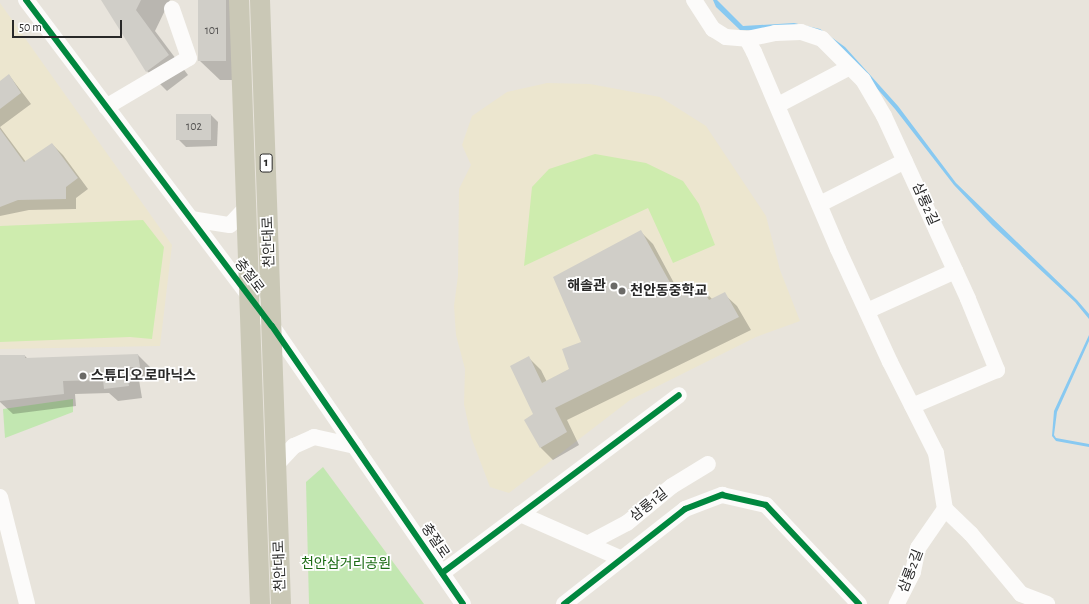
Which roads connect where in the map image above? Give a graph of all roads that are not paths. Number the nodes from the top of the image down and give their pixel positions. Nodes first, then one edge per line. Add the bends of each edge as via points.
1 (26, 0) edge
2 (239, 0) edge
3 (260, 0) edge
4 (694, 0) edge
5 (172, 10) dead end
6 (747, 39) junction
7 (850, 66) junction
8 (778, 105) junction
9 (106, 107) junction
10 (905, 161) junction
11 (820, 204) junction
12 (247, 207) junction
13 (191, 219) junction
14 (955, 271) junction
15 (250, 298) junction
16 (867, 312) junction
17 (272, 326) junction
18 (679, 395) dead end
19 (912, 406) junction
20 (355, 446) junction
21 (277, 464) junction
22 (708, 464) dead end
23 (0, 497) edge
24 (946, 509) junction
25 (520, 514) junction
26 (588, 543) junction
27 (622, 559) junction
28 (442, 573) junction
29 (859, 603) edge
30 (27, 604) edge
31 (260, 604) edge
32 (281, 604) edge
33 (463, 604) edge
34 (564, 604) edge
35 (897, 604) edge
36 (1047, 604) edge

1 - 9 street, 충절로
2 - 12 main road, 천안대로 / 1
3 - 17 main road, 천안대로 / 1
4 - 6 street, 삼룡2길 via 713,29 726,37
5 - 9 street via 189,58
6 - 7 street, 삼룡2길 via 774,33 801,32 822,40
6 - 8 street
7 - 8 street
7 - 10 street, 삼룡2길 via 863,80 884,116
8 - 11 street
9 - 13 street, 충절로
10 - 11 street
10 - 14 street, 삼룡2길
11 - 16 street
12 - 13 street via 230,225
12 - 15 main road, 천안대로 / 1
13 - 15 street, 충절로
14 - 16 street
14 - 19 street, 삼룡2길 via 997,370
15 - 17 street, 충절로
15 - 31 main road, 천안대로 / 1
16 - 19 street
17 - 20 street, 충절로
17 - 21 main road, 천안대로 / 1
18 - 25 street, 충절로
19 - 24 street via 936,453
20 - 21 street via 314,437 294,446
20 - 28 street, 충절로
21 - 32 main road, 천안대로 / 1
22 - 26 street, 삼룡1길 via 672,486 627,523
23 - 30 street
24 - 35 street, 삼룡2길 via 918,548 913,572
24 - 36 street via 971,534 1021,594
25 - 26 street
25 - 28 street, 충절로
26 - 27 street
27 - 29 street via 685,509 722,495 766,505
27 - 34 street
28 - 33 street, 충절로

